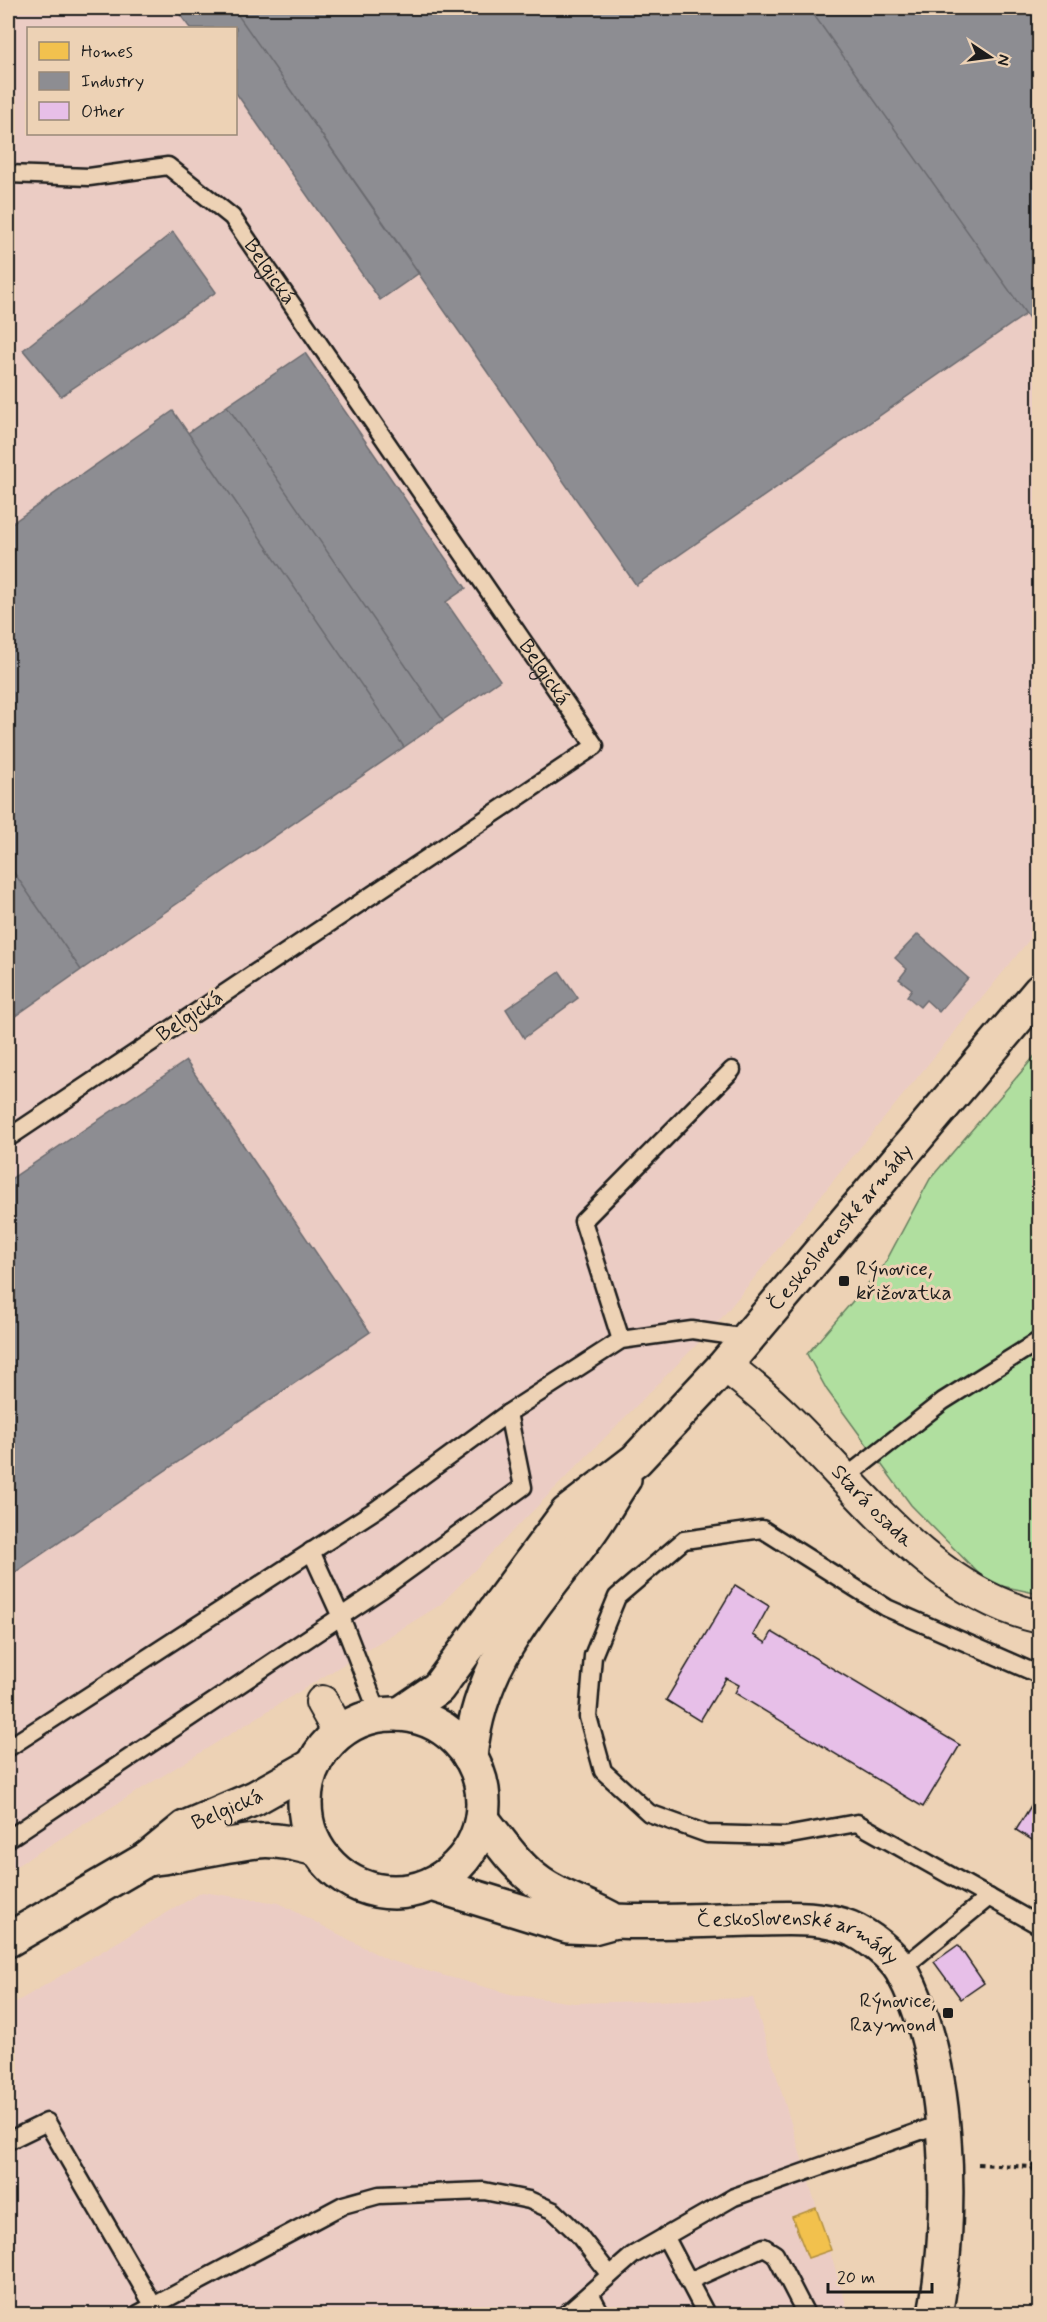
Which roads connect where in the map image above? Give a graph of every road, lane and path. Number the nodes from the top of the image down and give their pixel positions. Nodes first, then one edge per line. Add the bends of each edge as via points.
1 (8, 174) edge
2 (1040, 991) edge
3 (732, 1070) dead end
4 (8, 1138) edge
5 (747, 1338) junction
6 (621, 1340) junction
7 (1040, 1340) edge
8 (725, 1365) junction
9 (508, 1413) junction
10 (636, 1460) junction
11 (845, 1478) junction
12 (311, 1551) junction
13 (341, 1617) junction
14 (1040, 1617) edge
15 (1040, 1675) edge
16 (322, 1702) dead end
17 (390, 1714) junction
18 (339, 1732) junction
19 (8, 1748) edge
20 (471, 1757) junction
21 (312, 1766) junction
22 (482, 1819) junction
23 (8, 1839) edge
24 (316, 1849) junction
25 (147, 1859) junction
26 (432, 1884) junction
27 (989, 1898) junction
28 (615, 1921) junction
29 (1040, 1926) edge
30 (8, 1940) edge
31 (901, 1969) junction
32 (943, 2123) junction
33 (8, 2141) edge
34 (944, 2162) junction
35 (1040, 2162) edge
36 (1032, 2167) junction
37 (1040, 2185) edge
38 (666, 2236) junction
39 (610, 2275) junction
40 (689, 2282) junction
41 (590, 2293) junction
42 (153, 2305) junction
43 (138, 2314) edge
44 (566, 2314) edge
45 (601, 2314) edge
46 (706, 2314) edge
47 (806, 2314) edge
48 (934, 2314) edge

1 - 4 lane, Belgická via 89,177 168,166 232,218 595,746
2 - 5 street, Československé armády
3 - 6 lane via 583,1221
5 - 6 lane via 692,1330
5 - 8 street, Československé armády
6 - 9 lane
7 - 11 lane via 943,1401
8 - 10 street, Československé armády
8 - 11 street, Stará osada via 777,1409
9 - 12 lane via 377,1509
9 - 13 lane via 523,1487
10 - 17 street, Československé armády via 567,1513 438,1688
10 - 20 street, Československé armády via 587,1536 545,1588 502,1652 477,1713
11 - 14 street, Stará osada via 895,1530 968,1589
12 - 13 lane
12 - 19 lane
13 - 17 lane
13 - 23 lane
15 - 27 lane via 887,1608 762,1529 684,1540 617,1597 593,1656 588,1717 603,1771 649,1813 707,1834 785,1836 857,1823
16 - 18 street
17 - 18 street via 358,1721
17 - 20 street via 421,1718 441,1727
18 - 21 street
20 - 22 street via 483,1797
21 - 24 street via 305,1786 304,1808
21 - 25 street, Belgická via 255,1798 184,1828
22 - 26 street via 465,1857
22 - 28 street, Československé armády via 539,1883
24 - 25 street, Belgická via 288,1842 258,1841
24 - 26 street via 347,1880 368,1889 389,1893
25 - 30 street, Belgická
26 - 28 street via 568,1926 593,1927
27 - 29 lane
27 - 31 lane
28 - 31 street, Československé armády via 810,1918 850,1928 875,1944
31 - 32 street, Československé armády via 928,2043
32 - 34 street, Československé armády
32 - 38 lane via 734,2197
33 - 42 lane via 47,2122
34 - 36 path
34 - 48 street, Československé armády via 941,2281
35 - 36 path
36 - 37 path
38 - 39 lane via 633,2255
38 - 40 lane
39 - 41 lane
39 - 42 lane via 554,2211 528,2200 484,2191 379,2195 343,2205
40 - 46 lane
40 - 47 lane via 765,2247 775,2254
41 - 44 lane
41 - 45 lane
42 - 43 lane

